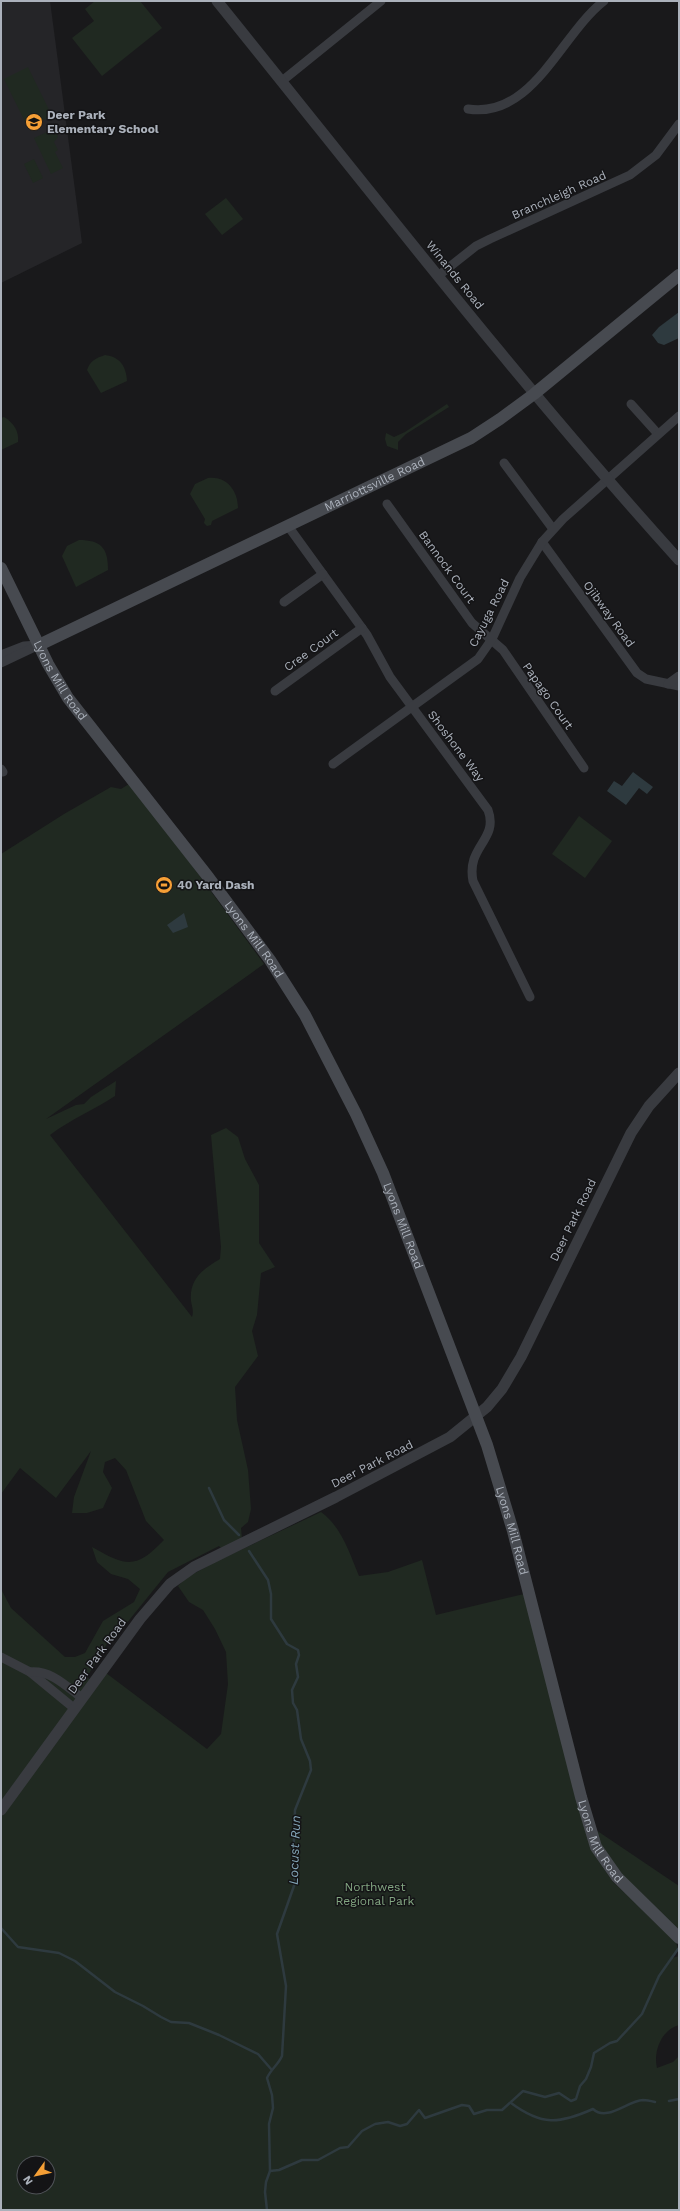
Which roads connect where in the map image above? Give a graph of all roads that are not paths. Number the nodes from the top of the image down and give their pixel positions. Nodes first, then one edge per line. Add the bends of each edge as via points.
1 (217, 1) edge
2 (381, 1) edge
3 (604, 1) edge
4 (282, 81) junction
5 (468, 109) dead end
6 (679, 124) edge
7 (679, 275) edge
8 (438, 276) junction
9 (534, 394) junction
10 (631, 404) dead end
11 (679, 416) edge
12 (658, 434) junction
13 (504, 463) dead end
14 (607, 480) junction
15 (387, 504) dead end
16 (288, 526) junction
17 (553, 529) junction
18 (542, 542) junction
19 (679, 560) edge
20 (1, 568) edge
21 (323, 574) junction
22 (284, 602) dead end
23 (362, 628) junction
24 (492, 639) junction
25 (39, 645) junction
26 (1, 655) edge
27 (1, 663) edge
28 (679, 676) edge
29 (668, 684) junction
30 (679, 686) edge
31 (275, 691) dead end
32 (412, 708) junction
33 (333, 764) dead end
34 (584, 768) dead end
35 (530, 997) dead end
36 (679, 1073) edge
37 (477, 1417) junction
38 (1, 1657) edge
39 (30, 1672) junction
40 (82, 1698) junction
41 (75, 1709) junction
42 (1, 1810) edge
43 (679, 1938) edge

1 - 4 street, Winands Road
2 - 4 street
3 - 5 street via 587,17 528,88 515,98 494,108 478,111
4 - 8 street, Winands Road
6 - 8 street, Branchleigh Road via 656,154 630,175 476,246
7 - 9 main road, Marriottsville Road
8 - 9 street, Winands Road
9 - 14 street, Winands Road
9 - 16 main road, Marriottsville Road via 471,438
10 - 12 street
11 - 12 street, Cayuga Road
12 - 14 street, Cayuga Road
13 - 17 street
14 - 17 street, Cayuga Road
14 - 19 street, Winands Road
15 - 24 street, Bannock Court via 472,623
16 - 21 street, Shoshone Way
16 - 25 main road, Marriottsville Road
17 - 18 street, Cayuga Road
18 - 24 street, Cayuga Road via 520,578
18 - 29 street, Ojibway Road via 637,673 646,679
20 - 25 main road, Lyons Mill Road
21 - 22 street
21 - 23 street, Shoshone Way
23 - 31 street, Cree Court
23 - 32 street, Shoshone Way via 382,665
24 - 32 street, Cayuga Road via 470,666
24 - 34 street, Papago Court via 503,650
25 - 26 street, Marriottsville Road via 24,646
25 - 27 street, Marriottsville Road
25 - 37 main road, Lyons Mill Road via 74,708 229,904 270,960 305,1015 373,1149
28 - 29 street
29 - 30 street, Ojibway Road
32 - 33 street, Cayuga Road
32 - 35 street, Shoshone Way via 488,810 491,826 473,859 474,881
36 - 37 street, Deer Park Road via 649,1106 631,1133 516,1367 494,1399
37 - 40 street, Deer Park Road via 423,1453 185,1572 153,1603
37 - 43 main road, Lyons Mill Road via 512,1525 594,1842 616,1877
38 - 39 street
39 - 40 street via 40,1671 51,1675
39 - 41 street
40 - 41 street, Deer Park Road
41 - 42 street, Deer Park Road

